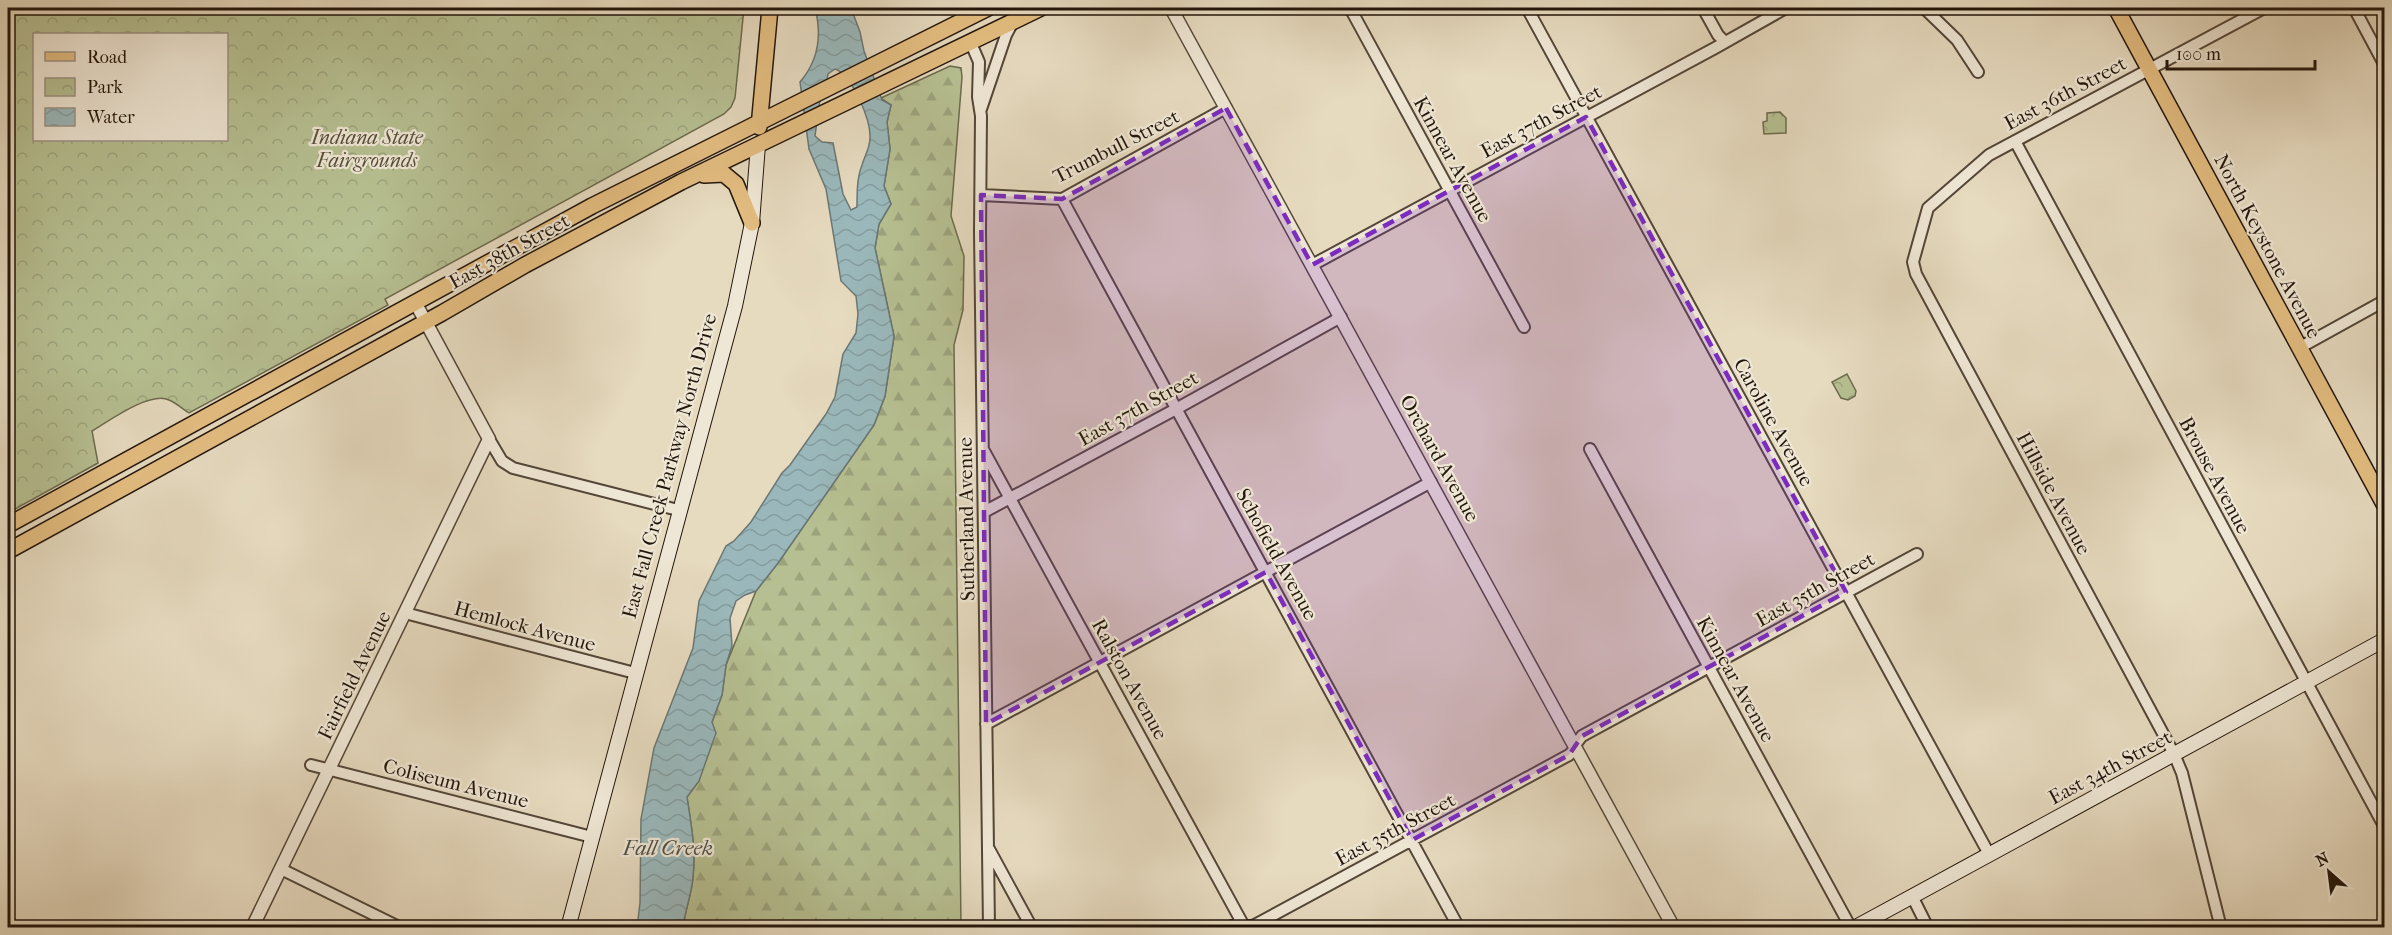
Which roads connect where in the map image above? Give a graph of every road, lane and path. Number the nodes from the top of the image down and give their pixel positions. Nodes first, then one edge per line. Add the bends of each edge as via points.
1 (770, 8) edge
2 (988, 8) edge
3 (1041, 8) edge
4 (1172, 8) edge
5 (1350, 8) edge
6 (1527, 8) edge
7 (1703, 8) edge
8 (1786, 8) edge
9 (1924, 8) edge
10 (2116, 8) edge
11 (2264, 8) edge
12 (2354, 8) edge
13 (1014, 20) junction
14 (970, 41) junction
15 (1725, 42) junction
16 (2385, 64) edge
17 (2149, 69) junction
18 (1978, 72) dead end
19 (1226, 108) junction
20 (981, 109) junction
21 (1586, 117) junction
22 (760, 121) junction
23 (2015, 141) junction
24 (758, 145) junction
25 (681, 182) junction
26 (1449, 191) junction
27 (981, 195) junction
28 (1062, 199) junction
29 (752, 224) junction
30 (1917, 246) joint
31 (1312, 265) junction
32 (2385, 301) edge
33 (415, 302) junction
34 (1341, 317) junction
35 (426, 322) junction
36 (1524, 327) dead end
37 (2299, 348) junction
38 (1176, 409) junction
39 (489, 439) junction
40 (1590, 448) dead end
41 (983, 449) junction
42 (144, 450) junction
43 (155, 470) junction
44 (1431, 482) junction
45 (1011, 498) junction
46 (2385, 504) edge
47 (678, 510) junction
48 (984, 512) junction
49 (8, 525) edge
50 (8, 551) edge
51 (1917, 554) dead end
52 (1266, 572) junction
53 (1846, 592) junction
54 (405, 613) junction
55 (2385, 640) edge
56 (1101, 662) junction
57 (1709, 667) junction
58 (635, 673) junction
59 (2307, 682) junction
60 (986, 724) junction
61 (1575, 746) junction
62 (2174, 754) junction
63 (311, 765) dead end
64 (330, 770) junction
65 (2385, 826) edge
66 (592, 837) junction
67 (1412, 840) junction
68 (988, 847) junction
69 (1989, 855) junction
70 (281, 869) junction
71 (1912, 896) junction
72 (8, 920) edge
73 (13, 927) edge
74 (252, 927) edge
75 (401, 927) edge
76 (568, 927) edge
77 (989, 927) edge
78 (1032, 927) edge
79 (1228, 927) edge
80 (1244, 927) edge
81 (1459, 927) edge
82 (1674, 927) edge
83 (1853, 927) edge
84 (1928, 927) edge
85 (2221, 927) edge

1 - 22 main road, East Fall Creek Parkway North Drive
2 - 22 main road, East 38th Street
3 - 13 main road, East 38th Street
4 - 19 street, Orchard Avenue
5 - 26 street, Kinnear Avenue
6 - 21 street, Caroline Avenue
7 - 15 street
8 - 15 street, East 37th Street
9 - 18 street via 1957,40
10 - 17 main road, North Keystone Avenue
11 - 17 street, East 36th Street
12 - 16 street
13 - 14 main road, East 38th Street
13 - 20 street, Sutherland Avenue
14 - 20 street, Sutherland Avenue via 979,62
14 - 24 main road, East 38th Street
15 - 21 street, East 37th Street
17 - 23 street, East 36th Street
17 - 37 main road, North Keystone Avenue
19 - 28 street, Trumbull Street
19 - 31 street, Orchard Avenue
20 - 27 street, Sutherland Avenue
21 - 26 street, East 37th Street
21 - 53 street, Caroline Avenue
22 - 24 main road, East Fall Creek Parkway North Drive
22 - 33 main road, East 38th Street
23 - 30 street, East 36th Street via 1989,155 1934,201 1926,213
23 - 59 street, Brouse Avenue
24 - 25 main road, East 38th Street
24 - 29 main road, East Fall Creek Parkway North Drive
25 - 29 main road via 724,174 736,184
25 - 35 main road, East 38th Street
26 - 31 street, East 37th Street
26 - 36 street, Kinnear Avenue
27 - 28 street, Trumbull Street
27 - 41 street, Sutherland Avenue
28 - 38 street, Schofield Avenue
29 - 47 main road, East Fall Creek Parkway North Drive via 735,306
30 - 62 street, Hillside Avenue via 1916,274
31 - 34 street, Orchard Avenue
32 - 37 street
33 - 35 street
33 - 42 main road, East 38th Street
34 - 38 street, East 37th Street
34 - 44 street, Orchard Avenue
35 - 39 street
35 - 43 main road, East 38th Street
37 - 46 main road, North Keystone Avenue
38 - 45 street, East 37th Street
38 - 52 street, Schofield Avenue
39 - 47 street via 501,460 513,468
39 - 54 street, Fairfield Avenue
40 - 57 street, Kinnear Avenue
41 - 45 street, Ralston Avenue
41 - 48 street, Sutherland Avenue
42 - 43 street
42 - 49 main road, East 38th Street
43 - 50 main road, East 38th Street
44 - 52 street
44 - 61 street, Orchard Avenue
45 - 48 street, East 37th Street
45 - 56 street, Ralston Avenue
47 - 58 main road, East Fall Creek Parkway North Drive
48 - 60 street, Sutherland Avenue
51 - 53 street, East 35th Street
52 - 56 street
52 - 67 street, Schofield Avenue
53 - 57 street, East 35th Street
53 - 69 street, Caroline Avenue
54 - 58 street, Hemlock Avenue
54 - 64 street, Fairfield Avenue
55 - 59 main road, East 34th Street
56 - 60 street
56 - 80 street, Ralston Avenue
57 - 61 street, East 35th Street via 1582,736
57 - 83 street, Kinnear Avenue
58 - 66 main road, East Fall Creek Parkway North Drive
59 - 62 main road, East 34th Street
59 - 65 street, Brouse Avenue
60 - 68 street, Sutherland Avenue
61 - 67 street, East 35th Street via 1569,755
61 - 82 street, Orchard Avenue
62 - 69 main road, East 34th Street
62 - 85 street, Hillside Avenue
63 - 64 street, Coliseum Avenue
64 - 66 street, Coliseum Avenue
64 - 70 street, Fairfield Avenue
66 - 76 main road, East Fall Creek Parkway North Drive
67 - 80 street, East 35th Street
67 - 81 street, Schofield Avenue
68 - 77 street, Sutherland Avenue
68 - 78 street
69 - 71 main road, East 34th Street
70 - 74 street, Fairfield Avenue
70 - 75 street
71 - 83 main road, East 34th Street
71 - 84 street
72 - 73 street
79 - 80 street, East 35th Street

